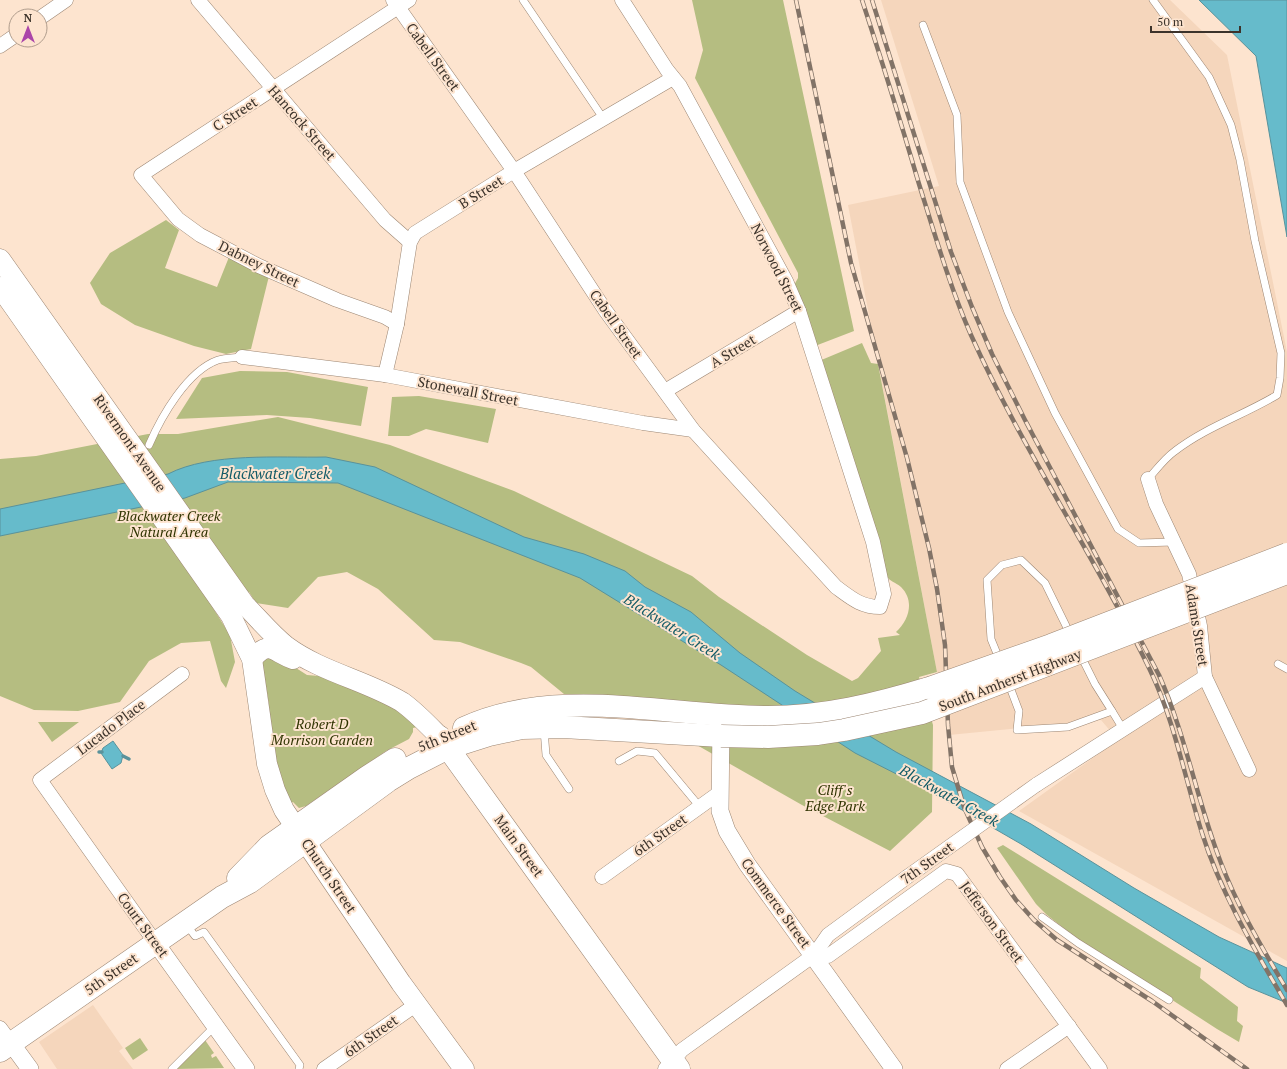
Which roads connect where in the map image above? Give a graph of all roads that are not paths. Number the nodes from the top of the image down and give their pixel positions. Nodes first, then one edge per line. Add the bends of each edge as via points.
1 (66, 0) edge
2 (198, 0) edge
3 (523, 0) edge
4 (622, 0) edge
5 (1153, 0) edge
6 (400, 2) edge
7 (48, 12) edge
8 (923, 25) dead end
9 (673, 78) junction
10 (274, 90) junction
11 (603, 118) junction
12 (514, 171) junction
13 (141, 175) joint
14 (410, 242) junction
15 (0, 259) edge
16 (0, 286) edge
17 (800, 311) junction
18 (397, 324) junction
19 (242, 357) joint
20 (385, 375) junction
21 (665, 392) junction
22 (693, 430) junction
23 (149, 445) dead end
24 (1148, 479) joint
25 (1172, 542) junction
26 (1287, 554) edge
27 (1287, 573) edge
28 (880, 607) joint
29 (238, 610) junction
30 (252, 659) junction
31 (1278, 664) dead end
32 (322, 666) junction
33 (1287, 669) edge
34 (182, 674) dead end
35 (1205, 677) junction
36 (1112, 711) junction
37 (544, 726) junction
38 (721, 726) junction
39 (1123, 729) junction
40 (444, 743) junction
41 (618, 761) dead end
42 (1249, 770) dead end
43 (40, 780) joint
44 (570, 789) dead end
45 (719, 793) junction
46 (700, 807) junction
47 (300, 834) junction
48 (602, 877) dead end
49 (1042, 916) dead end
50 (185, 922) junction
51 (155, 942) junction
52 (814, 955) junction
53 (1169, 1000) dead end
54 (417, 1004) junction
55 (215, 1026) junction
56 (1069, 1026) junction
57 (4, 1041) edge
58 (672, 1066) edge
59 (30, 1069) edge
60 (172, 1069) edge
61 (246, 1069) edge
62 (299, 1069) edge
63 (324, 1069) edge
64 (464, 1069) edge
65 (894, 1069) edge
66 (1007, 1069) edge
67 (1100, 1069) edge

1 - 7 street
2 - 10 street, Hancock Street
3 - 11 lane
4 - 9 street, Norwood Street
5 - 24 lane via 1209,77 1231,125 1281,353 1277,395 1225,421 1175,451
6 - 10 street, C Street
6 - 12 street, Cabell Street
8 - 25 lane via 957,115 960,182 1008,312 1055,413 1118,529 1140,543
9 - 11 street, B Street
9 - 17 street, Norwood Street via 680,86
10 - 13 street, C Street
10 - 14 street, Hancock Street via 385,220
11 - 12 street, B Street
12 - 14 street, B Street via 415,233
12 - 21 street, Cabell Street via 605,310
13 - 18 street, Dabney Street via 178,219 200,235 259,266
14 - 18 street
15 - 29 main road, Rivermont Avenue
16 - 29 main road, Rivermont Avenue
17 - 21 street, A Street
17 - 28 street, Norwood Street via 873,542 884,594
18 - 20 street
19 - 20 street, Stonewall Street
19 - 23 lane via 218,360 204,367 182,390 160,421
20 - 22 street, Stonewall Street
21 - 22 street, Cabell Street
22 - 28 street, Cabell Street via 836,587 856,602 869,607
24 - 25 street, Adams Street
25 - 35 street, Adams Street via 1189,574 1200,626
26 - 38 main road, South Amherst Highway, bridge via 1051,645 903,696 844,710 803,716 767,717
27 - 38 main road, South Amherst Highway, bridge via 922,713 818,734 768,737
29 - 30 main road, Rivermont Avenue
29 - 32 main road, Rivermont Avenue via 286,646
30 - 32 main road via 265,648 274,649 302,663
30 - 47 main road, Church Street via 267,764 275,790
31 - 33 lane
32 - 40 main road, Main Street via 402,702 426,722
34 - 43 street, Lucado Place
35 - 39 street, 7th Street
35 - 42 street, Adams Street
36 - 36 lane via 1068,727 1017,730 1019,711 991,639 986,580 1002,565 1021,560 1045,584 1095,684
36 - 39 lane
37 - 38 main road, 5th Street via 666,733
37 - 40 main road, 5th Street via 507,730
37 - 44 lane via 546,755
38 - 40 main road, 5th Street via 658,710 569,706 523,710 466,726
38 - 45 street, Commerce Street
39 - 52 street, 7th Street, bridge via 1036,785 907,877 828,935
40 - 47 main road, 5th Street via 416,748 383,767
40 - 58 main road, Main Street
41 - 46 lane via 637,751 655,753
43 - 51 street, Court Street
45 - 46 street, 6th Street
45 - 52 street, Commerce Street via 720,810 732,840
46 - 48 street, 6th Street
47 - 50 main road, 5th Street via 269,846 222,897
47 - 54 main road, Church Street
49 - 53 lane via 1078,943
50 - 51 main road, 5th Street
50 - 62 lane via 195,936 204,932 300,1065
51 - 55 street, Court Street
51 - 57 main road, 5th Street
52 - 56 street, Jefferson Street via 828,956 946,871 957,874
52 - 58 street, 7th Street via 682,1050
52 - 65 street, Commerce Street
54 - 63 street, 6th Street
54 - 64 main road, Church Street
55 - 60 lane
55 - 61 street, Court Street
56 - 66 street
56 - 67 street, Jefferson Street
57 - 59 street

